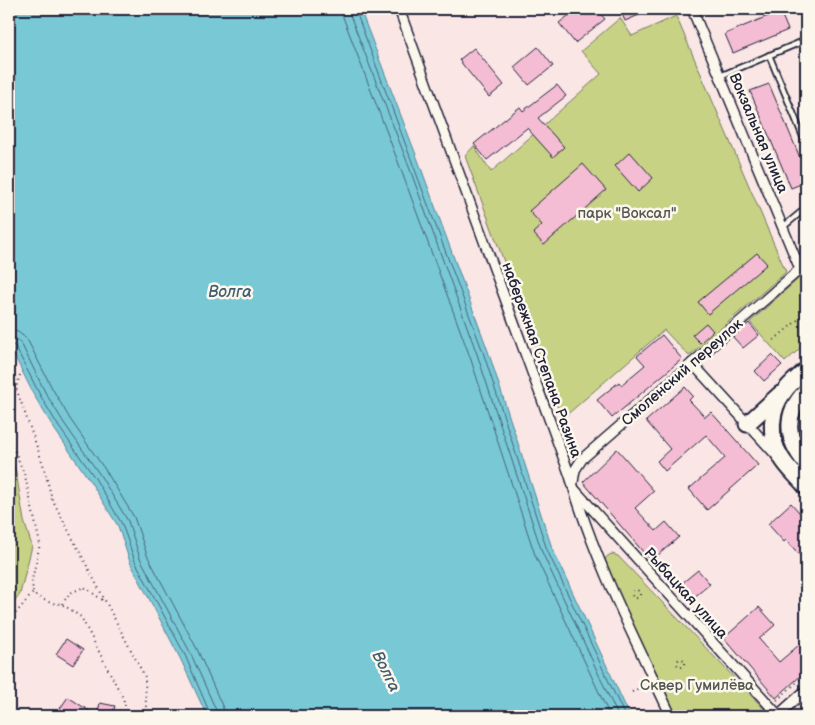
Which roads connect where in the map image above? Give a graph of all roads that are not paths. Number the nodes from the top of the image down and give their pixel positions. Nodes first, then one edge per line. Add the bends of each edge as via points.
1 (399, 9) edge
2 (692, 9) edge
3 (806, 40) edge
4 (769, 55) junction
5 (720, 76) junction
6 (806, 144) edge
7 (806, 208) edge
8 (783, 227) junction
9 (803, 266) edge
10 (692, 363) junction
11 (806, 370) edge
12 (788, 386) junction
13 (806, 391) edge
14 (747, 424) junction
15 (802, 458) edge
16 (784, 462) junction
17 (806, 487) edge
18 (573, 488) junction
19 (806, 690) edge
20 (671, 716) edge
21 (778, 716) edge

1 - 18 street, набережная Степана Разина
2 - 5 street, Вокзальная улица
3 - 4 lane
4 - 5 lane
4 - 6 lane
5 - 8 street, Вокзальная улица
7 - 8 lane
8 - 9 street, Вокзальная улица
9 - 10 street, Смоленский переулок
10 - 14 street
10 - 18 street, Смоленский переулок via 580,461 574,474
11 - 12 main road
12 - 14 main road
12 - 16 main road via 772,421 775,445
13 - 15 main road via 796,403 790,420 790,436
14 - 16 street
16 - 17 main road
18 - 20 street, набережная Степана Разина via 599,564
18 - 21 street, Рыбацкая улица
19 - 21 street

